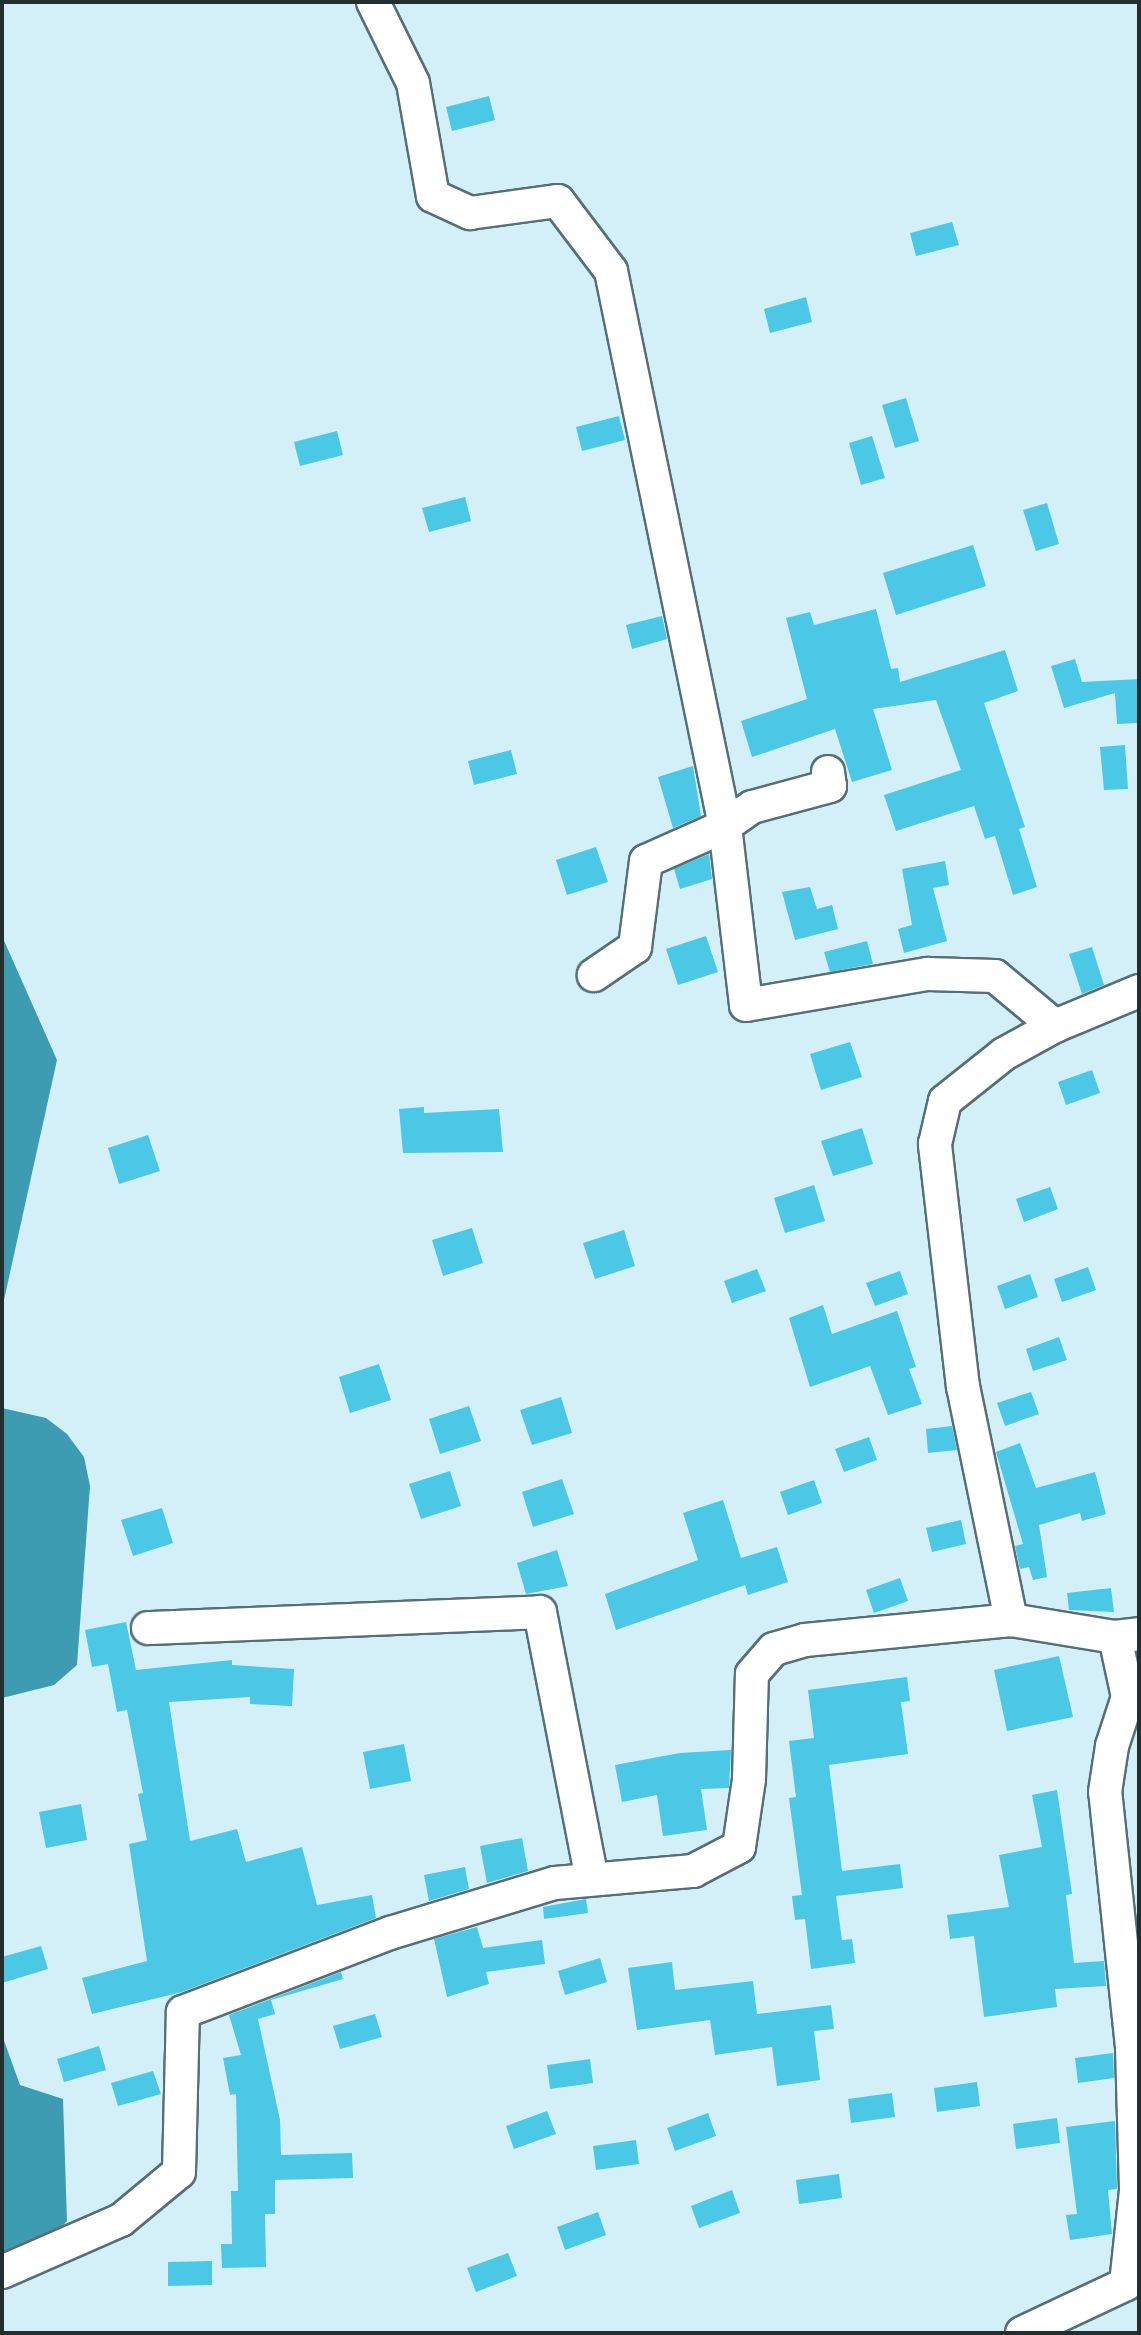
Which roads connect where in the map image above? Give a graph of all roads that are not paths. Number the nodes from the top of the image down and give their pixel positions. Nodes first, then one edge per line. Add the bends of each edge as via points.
1 (373, 2) edge
2 (828, 772) dead end
3 (725, 826) junction
4 (594, 975) dead end
5 (1139, 991) edge
6 (1055, 1026) junction
7 (1011, 1620) junction
8 (148, 1628) dead end
9 (1127, 1635) edge
10 (592, 1879) junction
11 (2, 2272) edge
12 (1022, 2333) edge

1 - 3 street via 413,83 433,196 470,213 558,201 611,271
2 - 3 street via 830,786 752,807
3 - 4 street via 646,861 635,947
3 - 6 street via 746,1005 928,974 995,976
5 - 6 street
6 - 7 street via 1004,1054 945,1101 935,1144 961,1375
7 - 9 street
7 - 10 street via 805,1640 774,1649 752,1674 749,1779 739,1847 693,1871
8 - 10 street via 540,1612
9 - 12 street via 1128,1697 1112,1746 1105,1792 1132,2047 1136,2190 1126,2284
10 - 11 street via 555,1883 390,1933 183,2012 179,2172 121,2220

